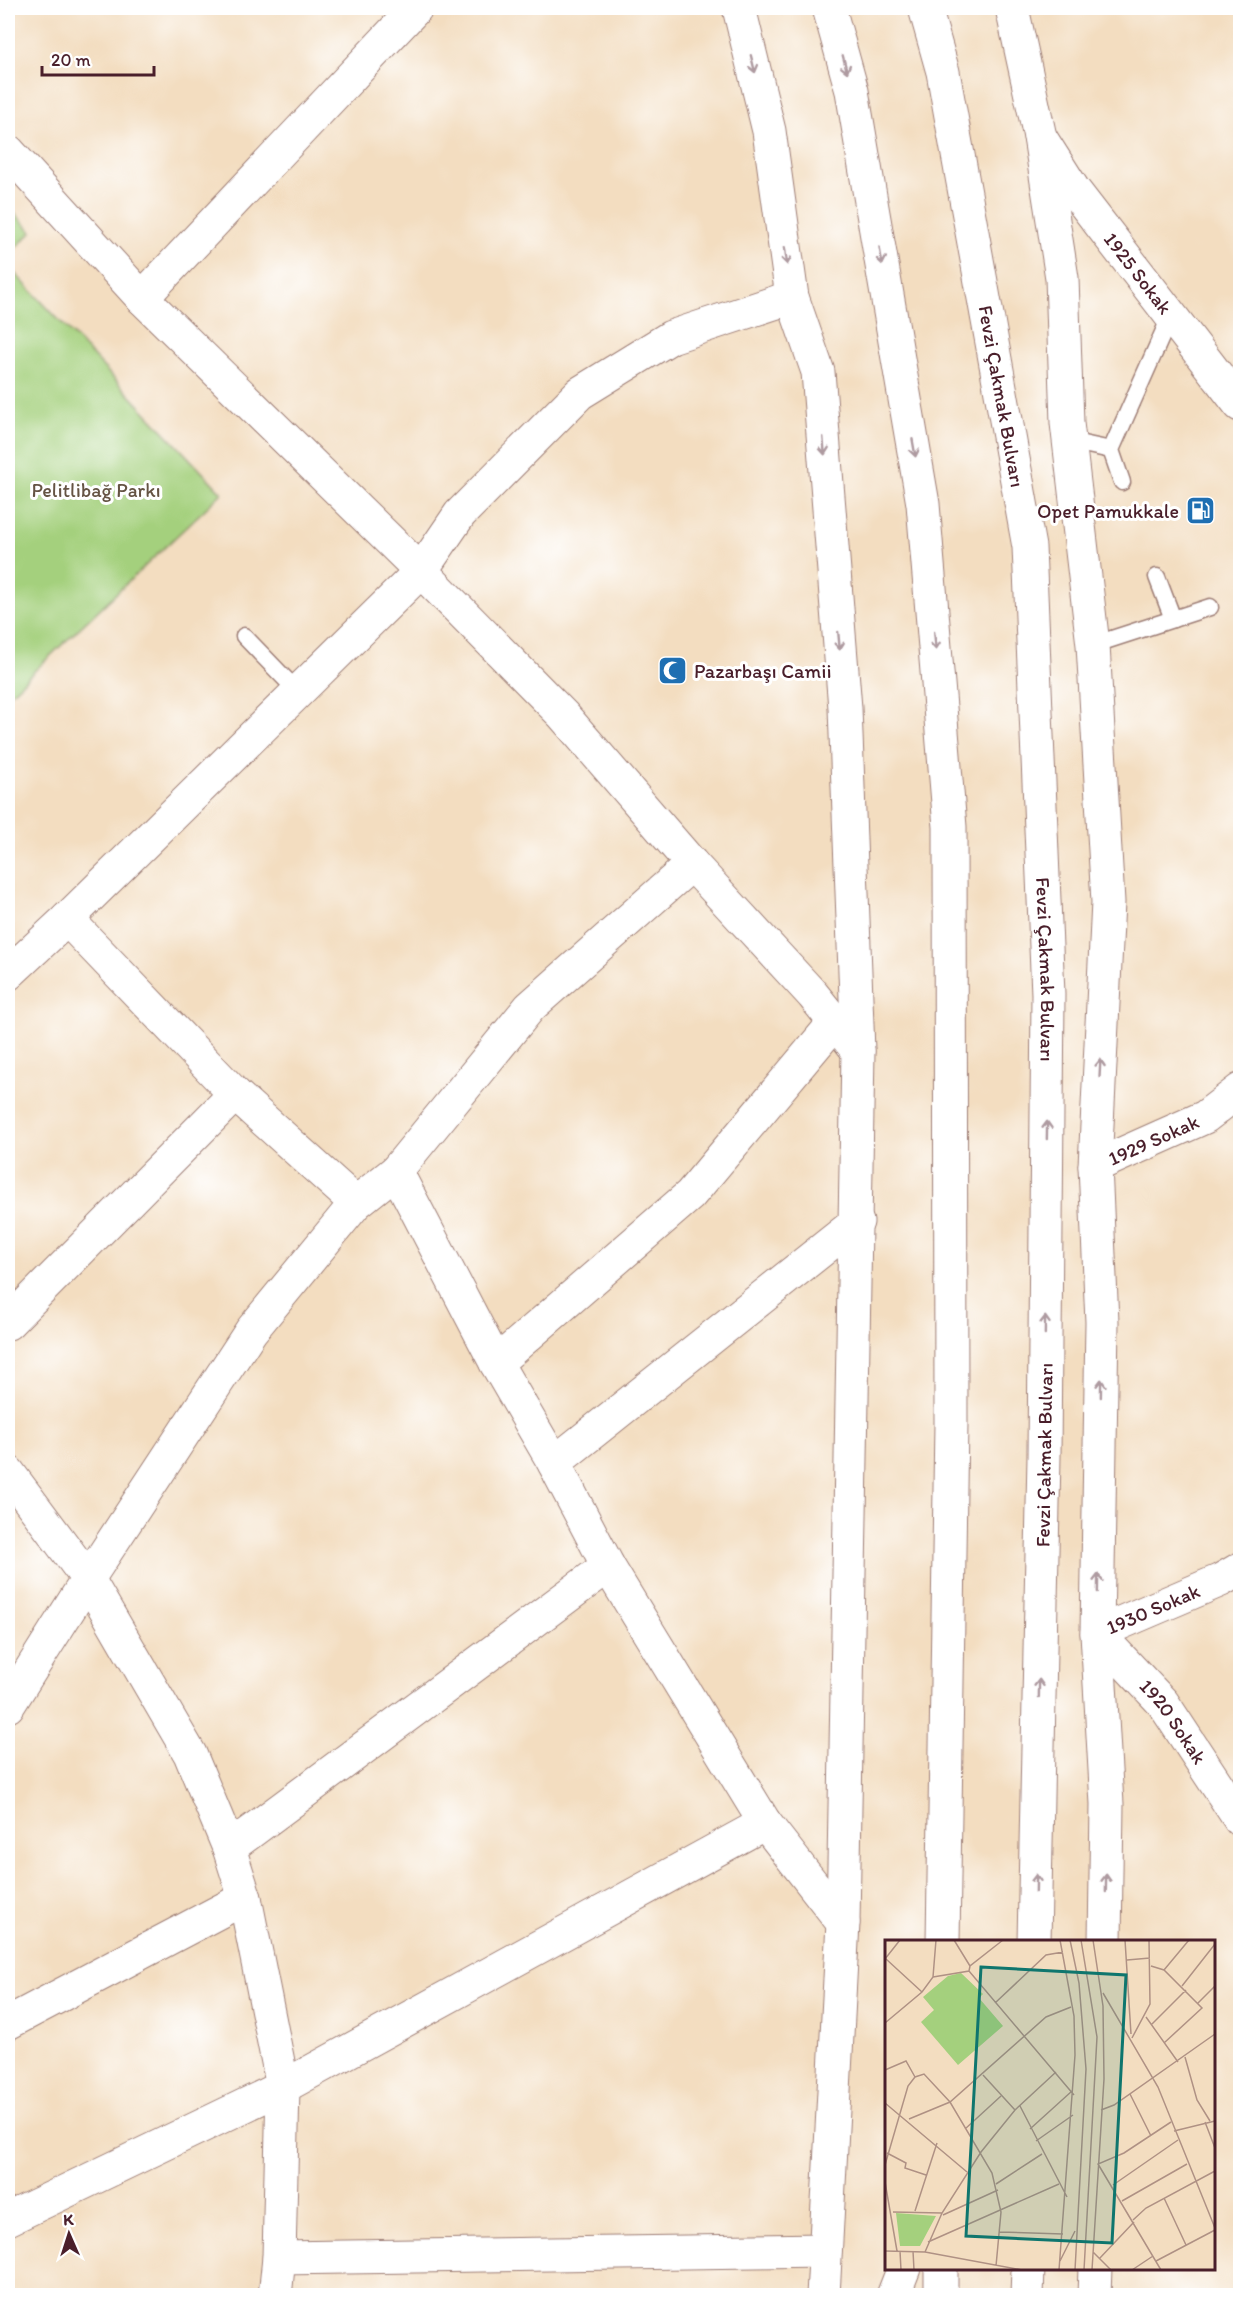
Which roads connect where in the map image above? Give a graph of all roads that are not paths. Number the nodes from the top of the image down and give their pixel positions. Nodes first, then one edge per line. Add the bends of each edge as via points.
1 (416, 8) edge
2 (739, 8) edge
3 (830, 8) edge
4 (925, 8) edge
5 (1012, 8) edge
6 (1040, 137) junction
7 (8, 152) edge
8 (792, 297) junction
9 (142, 298) junction
10 (1171, 315) junction
11 (1240, 405) edge
12 (1069, 441) junction
13 (1111, 450) junction
14 (1122, 482) dead end
15 (421, 572) junction
16 (1157, 577) dead end
17 (1210, 607) dead end
18 (1173, 619) junction
19 (244, 636) dead end
20 (1093, 645) junction
21 (298, 692) junction
22 (692, 864) junction
23 (67, 919) junction
24 (8, 974) edge
25 (835, 1022) junction
26 (858, 1051) junction
27 (1240, 1090) edge
28 (235, 1094) junction
29 (1095, 1166) junction
30 (396, 1171) junction
31 (356, 1203) junction
32 (857, 1222) junction
33 (8, 1323) edge
34 (496, 1363) junction
35 (554, 1462) junction
36 (8, 1472) edge
37 (608, 1566) junction
38 (1240, 1569) edge
39 (88, 1579) junction
40 (1097, 1633) junction
41 (8, 1706) edge
42 (1237, 1806) edge
43 (765, 1823) junction
44 (229, 1848) junction
45 (245, 1898) junction
46 (843, 1923) junction
47 (943, 1940) edge
48 (1034, 1940) edge
49 (1105, 1940) edge
50 (8, 2023) edge
51 (282, 2087) junction
52 (8, 2218) edge
53 (825, 2250) junction
54 (279, 2258) junction
55 (903, 2270) edge
56 (940, 2270) edge
57 (1028, 2270) edge
58 (1095, 2270) edge
59 (275, 2295) edge
60 (823, 2295) edge
61 (892, 2295) edge
62 (940, 2295) edge
63 (1027, 2295) edge
64 (1094, 2295) edge

1 - 9 street
2 -> 8 street via 769,131
3 -> 47 street via 852,91 923,504 950,827 951,1423
48 -> 4 street, Fevzi Çakmak Bulvarı via 1048,994 1029,546 943,72
5 - 6 street
6 - 10 street, 1925 Sokak via 1073,189
6 - 12 street via 1062,278
7 - 9 street
8 - 15 street via 671,337 580,393 460,514
8 -> 26 street via 818,372 845,708
9 - 15 street
10 - 11 street, 1925 Sokak
10 - 13 lane
12 - 13 lane
12 - 20 street
13 - 14 lane
15 - 21 street
15 - 22 street via 563,715
16 - 18 lane
17 - 18 lane
18 - 20 lane
19 - 21 lane
29 -> 20 street via 1108,902
21 - 23 street
22 - 25 street
22 - 30 street via 530,1007
23 - 24 street
23 - 28 street
25 - 26 street
25 - 34 street via 690,1195
26 - 32 street
27 - 29 street, 1929 Sokak via 1205,1117
28 - 31 street
28 - 33 street
40 -> 29 street via 1102,1322
30 - 31 street
30 - 34 street
31 - 39 street via 251,1331
32 - 35 street
32 - 46 street
34 - 35 street
35 - 37 street
36 - 39 street
37 - 43 street
37 - 44 street
38 - 40 street, 1930 Sokak
39 - 41 street
39 - 44 street via 190,1754
40 - 42 street, 1920 Sokak via 1163,1703
49 -> 40 street via 1107,1804
43 - 46 street
43 - 51 street
44 - 45 street
45 - 50 street
45 - 51 street
46 - 53 street
51 - 52 street
51 - 54 street
53 - 54 street
53 - 60 street
54 - 59 street
55 - 61 street
56 - 62 street
57 - 63 street
58 - 64 street

